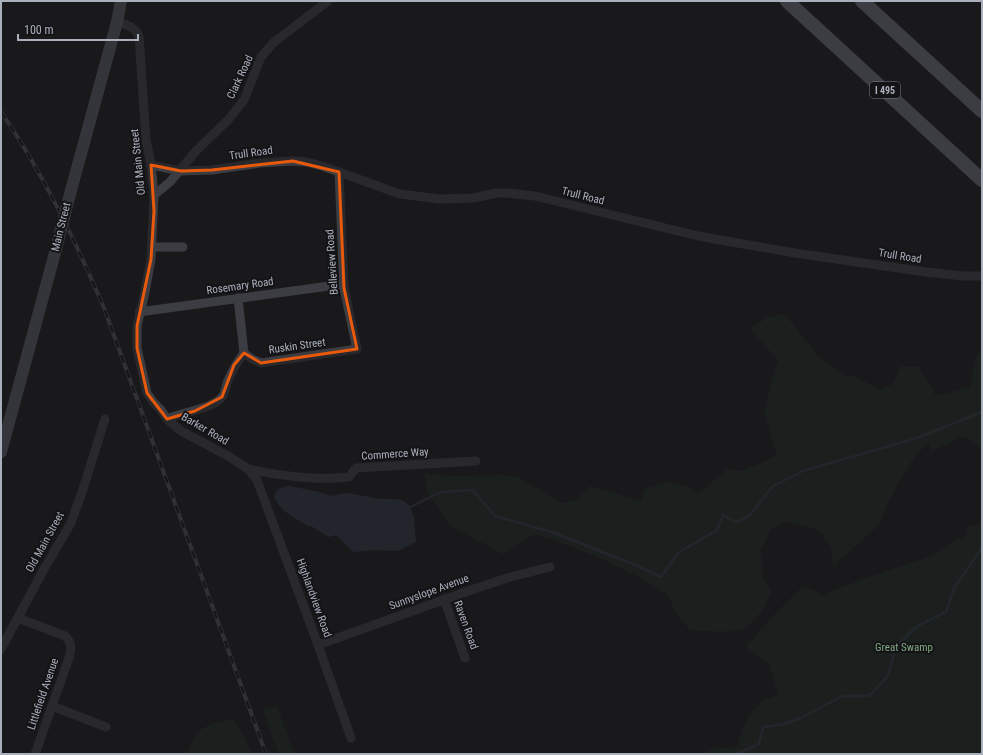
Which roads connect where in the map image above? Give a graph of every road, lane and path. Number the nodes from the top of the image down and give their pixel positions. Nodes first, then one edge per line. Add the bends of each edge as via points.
1 (121, 1) edge
2 (328, 1) edge
3 (786, 1) edge
4 (862, 1) edge
5 (117, 22) junction
6 (982, 111) edge
7 (151, 165) junction
8 (181, 171) junction
9 (339, 172) junction
10 (982, 180) edge
11 (154, 195) junction
12 (152, 247) junction
13 (183, 247) dead end
14 (982, 276) edge
15 (344, 284) junction
16 (238, 298) junction
17 (139, 312) junction
18 (357, 349) joint
19 (244, 353) junction
20 (105, 419) dead end
21 (167, 419) junction
22 (1, 452) edge
23 (476, 461) dead end
24 (248, 469) junction
25 (550, 567) dead end
26 (444, 599) junction
27 (18, 618) junction
28 (318, 645) junction
29 (1, 649) edge
30 (465, 658) dead end
31 (52, 706) junction
32 (106, 727) dead end
33 (351, 738) dead end
34 (35, 754) edge

1 - 5 main road, Main Street
2 - 8 street, Clark Road via 273,43 261,57 244,100
3 - 10 highway, I 495
4 - 6 highway
5 - 7 street, Old Main Street via 133,27 139,36 146,140
5 - 22 main road, Main Street, bridge
7 - 8 street, Trull Road
7 - 11 street, Old Main Street
8 - 9 street, Trull Road via 293,161 308,162
8 - 11 street
9 - 14 street, Trull Road via 400,194 440,199 474,198 496,193 535,196 698,236 954,276
9 - 15 street, Belleview Road
11 - 12 street, Old Main Street
12 - 13 street
12 - 17 street, Old Main Street
15 - 16 street, Rosemary Road
15 - 18 street, Belleview Road
16 - 17 street, Rosemary Road
16 - 19 street
17 - 21 street, Barker Road via 137,348 147,393
18 - 19 street, Ruskin Street via 261,363
19 - 21 street via 234,365 222,397 195,411
20 - 27 street, Old Main Street via 71,523
21 - 24 street, Barker Road via 186,434
23 - 24 street, Commerce Way via 356,468 349,476 339,478 296,478
24 - 28 street, Highlandview Road via 262,492
25 - 26 street, Sunnyslope Avenue
26 - 28 street, Sunnyslope Avenue
26 - 30 street, Raven Road
27 - 29 street, Old Main Street
27 - 31 street, Littlefield Avenue via 65,636 70,641 71,650
28 - 33 street, Highlandview Road
31 - 32 street
31 - 34 street, Littlefield Avenue

